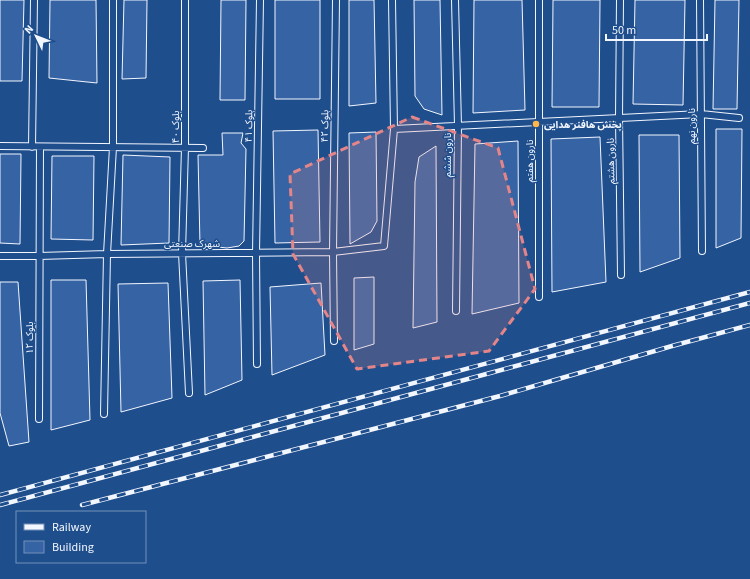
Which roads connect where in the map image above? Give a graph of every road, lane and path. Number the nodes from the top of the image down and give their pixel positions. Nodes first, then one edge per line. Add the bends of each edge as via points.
1 (34, 0) edge
2 (112, 0) edge
3 (185, 0) edge
4 (260, 0) edge
5 (336, 0) edge
6 (392, 0) edge
7 (456, 0) edge
8 (539, 0) edge
9 (620, 0) edge
10 (700, 0) edge
11 (701, 114) junction
12 (619, 118) junction
13 (739, 118) dead end
14 (539, 122) junction
15 (458, 126) junction
16 (394, 129) junction
17 (0, 146) edge
18 (32, 147) junction
19 (40, 147) junction
20 (113, 147) junction
21 (185, 147) junction
22 (203, 148) dead end
23 (702, 251) dead end
24 (333, 252) junction
25 (182, 253) junction
26 (256, 253) junction
27 (107, 254) junction
28 (0, 256) edge
29 (39, 256) junction
30 (621, 275) dead end
31 (539, 297) dead end
32 (456, 311) dead end
33 (334, 340) dead end
34 (257, 364) dead end
35 (188, 393) dead end
36 (104, 414) dead end
37 (39, 419) dead end

1 - 18 lane
2 - 20 lane
3 - 21 lane, بلوک ۴۰
4 - 26 lane, بلوک ۴۱
5 - 24 lane, بلوک ۴۲
6 - 16 lane
7 - 15 lane, نارون ششم
8 - 14 lane, نارون هفتم
9 - 12 lane, نارون هشتم
10 - 11 lane, نارون نهم
11 - 12 lane
11 - 13 lane
11 - 23 lane, نارون نهم
12 - 14 lane
12 - 30 lane, نارون هشتم
14 - 15 lane
14 - 31 lane, نارون هفتم
15 - 16 lane
15 - 32 lane, نارون ششم
16 - 24 lane, شهرک صنعتی via 384,246
17 - 18 lane
18 - 19 lane
19 - 20 lane
19 - 29 lane, بلوک ۱۲
20 - 21 lane
20 - 27 lane
21 - 22 lane
21 - 25 lane, بلوک ۴۰
24 - 26 lane, شهرک صنعتی
24 - 33 lane, بلوک ۴۲
25 - 26 lane, شهرک صنعتی
25 - 27 lane, شهرک صنعتی
25 - 35 lane, بلوک ۴۰
26 - 34 lane, بلوک ۴۱
27 - 29 lane, شهرک صنعتی
27 - 36 lane
28 - 29 lane, شهرک صنعتی
29 - 37 lane, بلوک ۱۲

